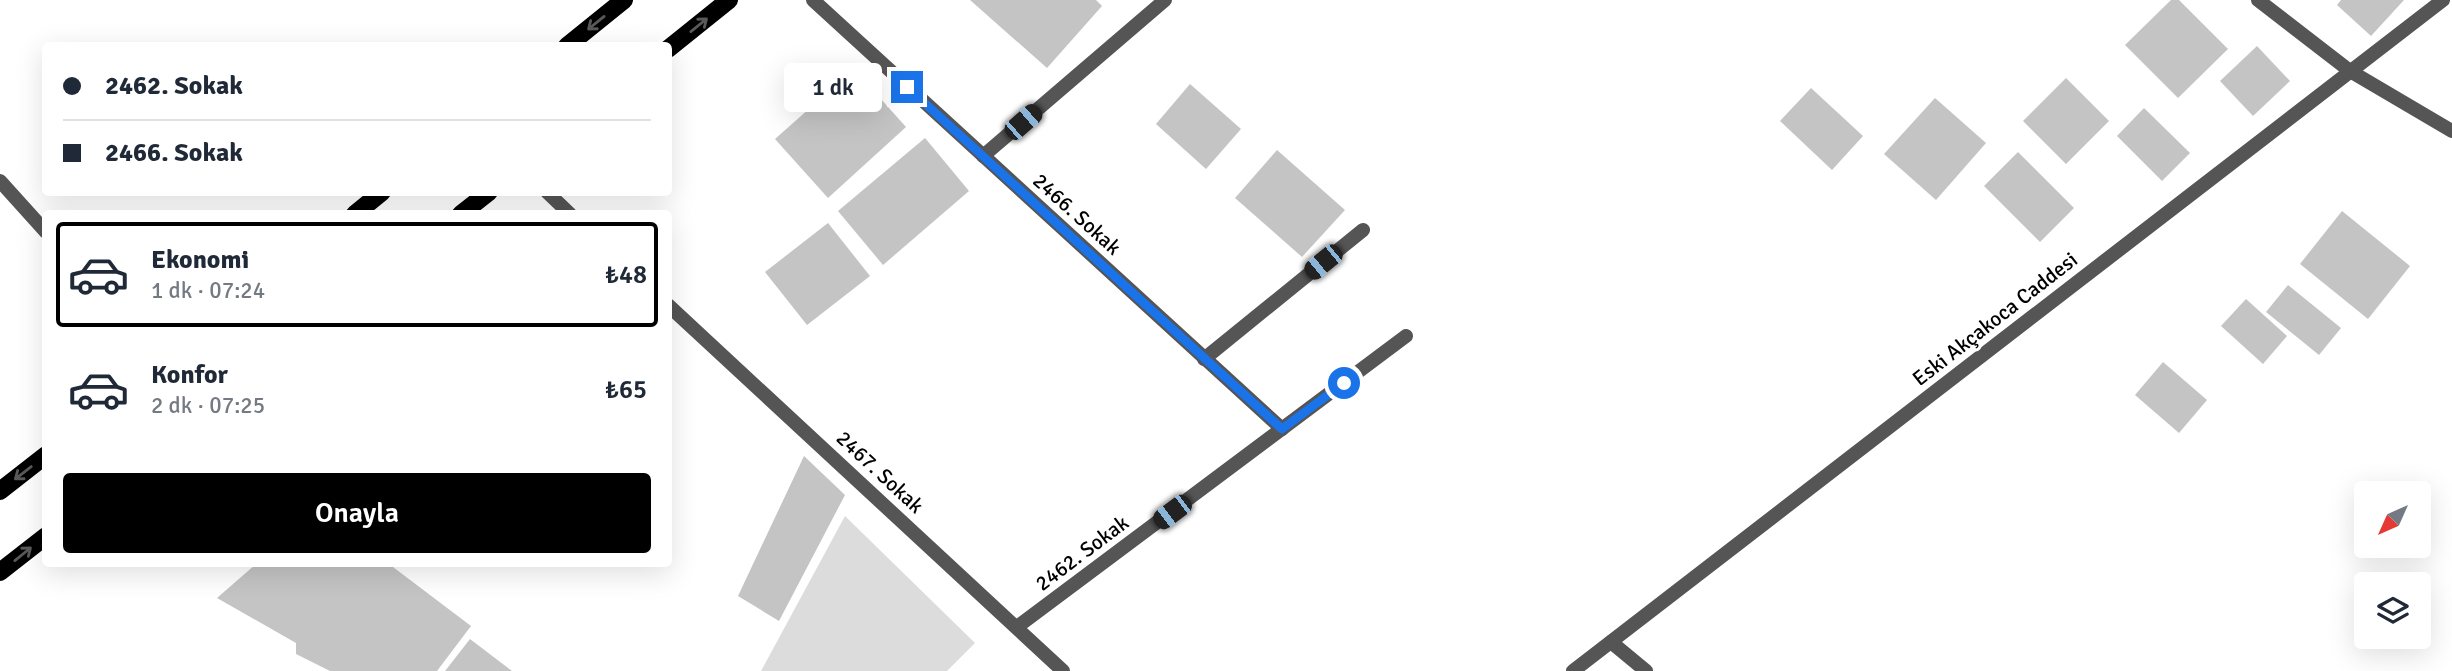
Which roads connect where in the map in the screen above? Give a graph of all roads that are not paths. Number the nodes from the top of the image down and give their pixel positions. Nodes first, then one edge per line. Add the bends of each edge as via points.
1 (624, 0) edge
2 (729, 0) edge
3 (813, 0) edge
4 (1165, 0) edge
5 (2258, 0) edge
6 (2442, 0) edge
7 (572, 42) edge
8 (672, 46) edge
9 (2350, 71) junction
10 (2452, 131) edge
11 (983, 156) junction
12 (0, 181) edge
13 (377, 196) edge
14 (484, 196) edge
15 (551, 196) edge
16 (360, 210) edge
17 (466, 210) edge
18 (566, 210) edge
19 (42, 228) edge
20 (1363, 229) dead end
21 (672, 309) edge
22 (1406, 336) dead end
23 (1204, 359) junction
24 (1282, 429) junction
25 (42, 458) edge
26 (0, 491) edge
27 (42, 539) edge
28 (0, 572) edge
29 (1017, 627) junction
30 (1611, 642) junction
31 (1063, 671) edge
32 (1573, 671) edge
33 (1646, 671) edge

1 -> 7 main road
8 -> 2 main road
3 - 11 street, 2466. Sokak
4 - 11 street
5 - 9 street
6 - 9 street, Eski Akçakoca Caddesi
9 - 10 street
9 - 30 street, Eski Akçakoca Caddesi
11 - 23 street, 2466. Sokak
12 - 19 street
13 - 16 main road
14 - 17 main road
15 - 18 street
20 - 23 street
21 - 29 street, 2467. Sokak
22 - 24 street, 2462. Sokak
23 - 24 street, 2466. Sokak
24 - 29 street, 2462. Sokak
25 -> 26 main road
28 -> 27 main road
29 - 31 street, 2467. Sokak
30 - 32 street, Eski Akçakoca Caddesi
30 - 33 street

